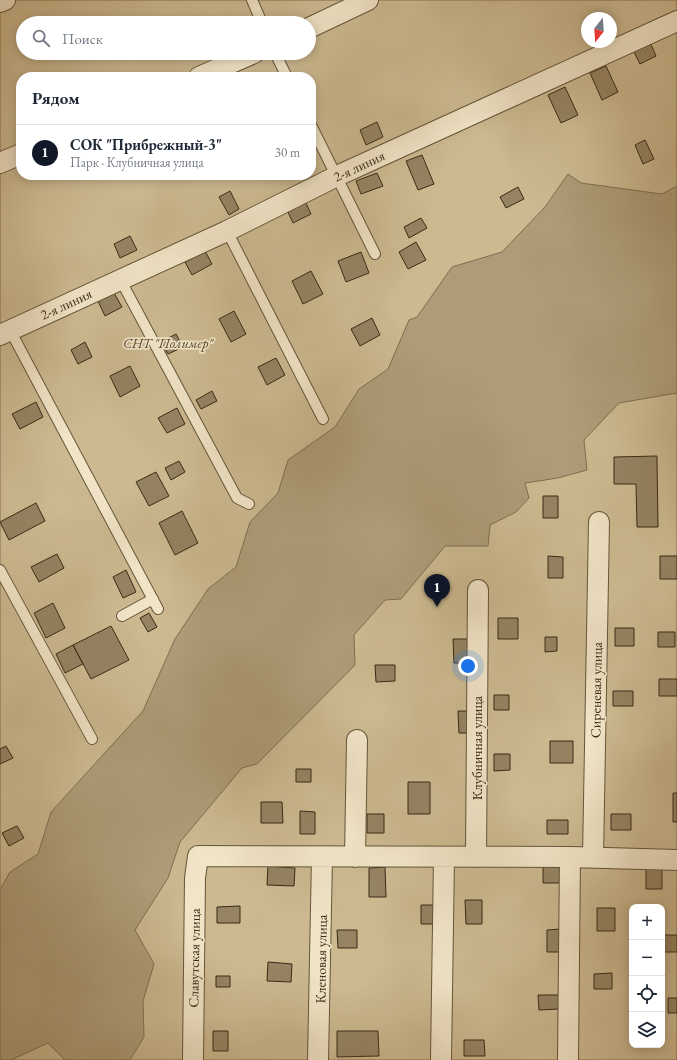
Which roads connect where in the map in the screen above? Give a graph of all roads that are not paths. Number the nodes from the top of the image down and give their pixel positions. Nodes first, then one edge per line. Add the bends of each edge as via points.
1 (5, 0) edge
2 (252, 0) edge
3 (368, 0) edge
4 (0, 2) edge
5 (259, 16) edge
6 (677, 21) edge
7 (316, 25) edge
8 (238, 60) edge
9 (278, 60) edge
10 (210, 72) edge
11 (284, 72) edge
12 (316, 135) edge
13 (16, 156) edge
14 (0, 163) edge
15 (336, 176) junction
16 (227, 231) junction
17 (375, 254) dead end
18 (120, 279) junction
19 (5, 332) edge
20 (322, 419) dead end
21 (249, 504) dead end
22 (599, 522) dead end
23 (0, 570) edge
24 (478, 590) dead end
25 (153, 599) junction
26 (158, 609) dead end
27 (122, 616) dead end
28 (92, 739) dead end
29 (357, 740) dead end
30 (355, 857) junction
31 (476, 857) junction
32 (570, 857) junction
33 (322, 858) junction
34 (444, 858) junction
35 (593, 858) junction
36 (677, 860) edge
37 (193, 1060) edge
38 (318, 1060) edge
39 (441, 1060) edge
40 (568, 1060) edge

1 - 4 street
2 - 5 lane
3 - 7 street
6 - 15 street, 2-я линия
8 - 10 street
9 - 11 lane
12 - 15 lane
13 - 14 street
15 - 16 street, 2-я линия
15 - 17 lane
16 - 18 street, 2-я линия
16 - 20 lane
18 - 19 street, 2-я линия
18 - 21 lane via 237,498
19 - 25 lane
22 - 35 street, Сиреневая улица
23 - 28 lane
24 - 31 street, Клубничная улица
25 - 26 lane
25 - 27 lane
29 - 30 street
30 - 33 street
30 - 34 street
31 - 32 street
31 - 34 street
32 - 35 street
32 - 40 street
33 - 37 street, Славутская улица via 198,856 195,878
33 - 38 street, Кленовая улица
34 - 39 street
35 - 36 street

